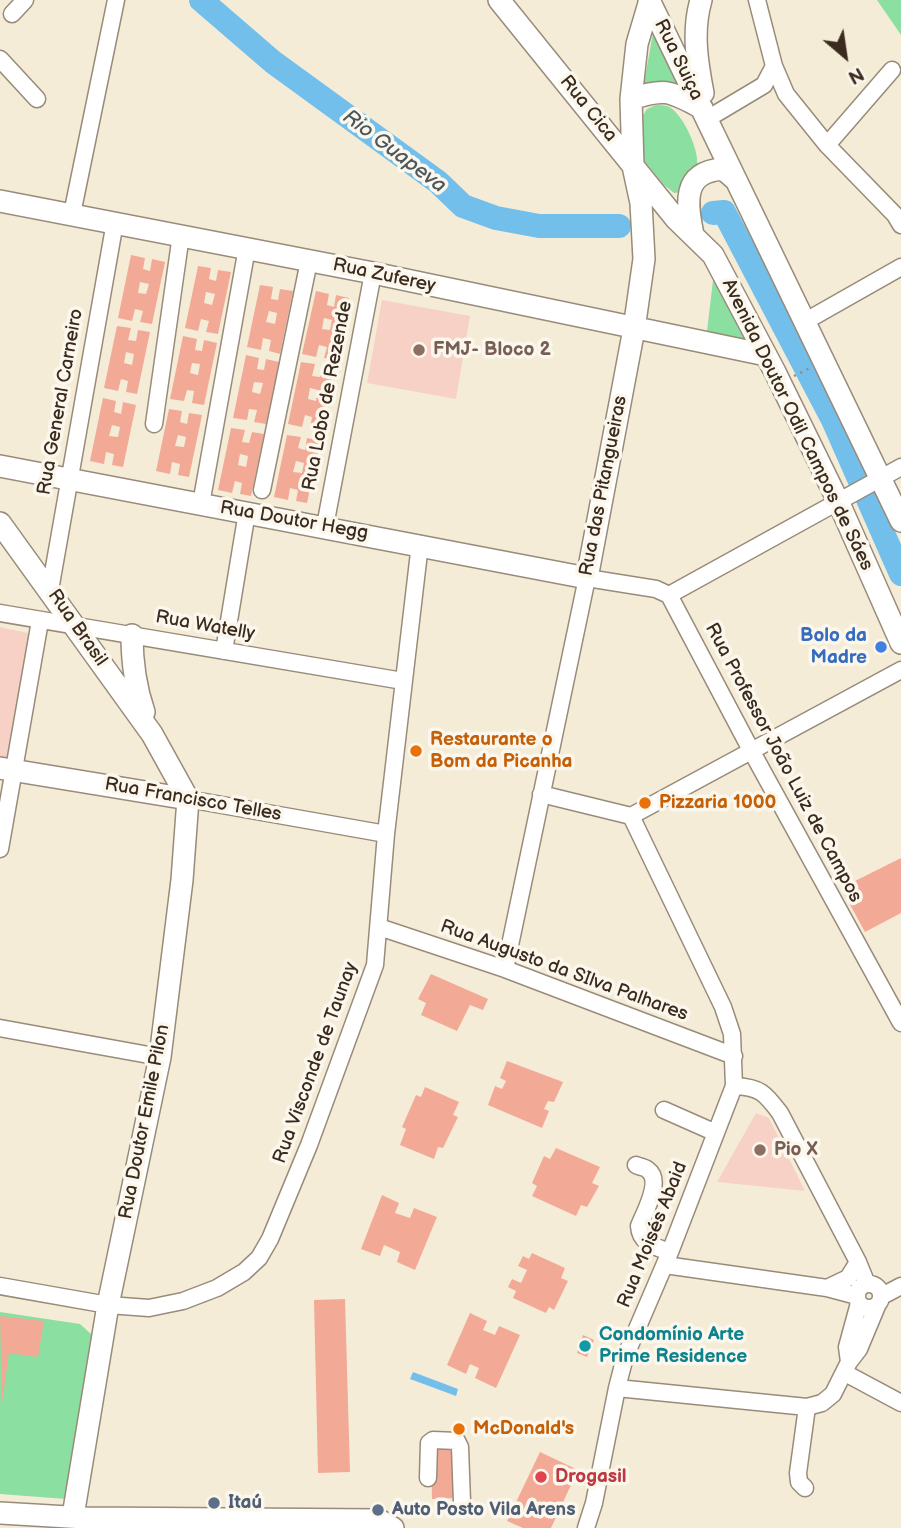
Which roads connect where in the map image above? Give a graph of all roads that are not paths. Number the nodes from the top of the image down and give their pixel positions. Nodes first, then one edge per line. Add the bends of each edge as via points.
1 (25, 0) edge
2 (116, 0) edge
3 (499, 0) edge
4 (701, 0) edge
5 (757, 0) edge
6 (649, 1) edge
7 (12, 14) dead end
8 (0, 60) edge
9 (774, 66) junction
10 (892, 70) dead end
11 (37, 99) dead end
12 (631, 99) junction
13 (705, 114) junction
14 (827, 145) junction
15 (633, 166) junction
16 (736, 180) junction
17 (0, 201) edge
18 (72, 214) junction
19 (676, 219) joint
20 (115, 222) junction
21 (901, 225) edge
22 (181, 235) junction
23 (694, 235) junction
24 (247, 248) junction
25 (309, 261) junction
26 (901, 267) edge
27 (373, 273) junction
28 (804, 322) junction
29 (634, 328) junction
30 (766, 355) junction
31 (154, 424) dead end
32 (0, 466) edge
33 (901, 467) edge
34 (69, 478) junction
35 (877, 480) junction
36 (262, 489) dead end
37 (842, 499) junction
38 (201, 504) junction
39 (247, 512) junction
40 (901, 521) edge
41 (0, 523) edge
42 (325, 526) junction
43 (421, 544) junction
44 (587, 578) junction
45 (50, 590) junction
46 (669, 595) junction
47 (0, 613) edge
48 (40, 621) junction
49 (75, 626) junction
50 (132, 635) junction
51 (901, 643) edge
52 (224, 651) junction
53 (901, 670) edge
54 (403, 681) junction
55 (152, 734) junction
56 (752, 752) junction
57 (8, 769) edge
58 (541, 794) junction
59 (188, 799) junction
60 (631, 816) junction
61 (386, 834) junction
62 (0, 849) edge
63 (379, 928) junction
64 (505, 969) junction
65 (901, 1023) edge
66 (0, 1028) edge
67 (734, 1056) junction
68 (160, 1057) junction
69 (734, 1086) junction
70 (664, 1110) dead end
71 (716, 1133) junction
72 (636, 1165) dead end
73 (668, 1259) junction
74 (858, 1262) junction
75 (0, 1286) edge
76 (901, 1286) edge
77 (827, 1288) junction
78 (861, 1294) junction
79 (879, 1301) junction
80 (108, 1305) junction
81 (847, 1368) junction
82 (617, 1388) junction
83 (901, 1403) edge
84 (807, 1407) junction
85 (428, 1478) dead end
86 (805, 1488) dead end
87 (462, 1502) dead end
88 (0, 1513) edge
89 (73, 1516) junction
90 (585, 1526) edge
91 (50, 1528) edge
92 (393, 1528) edge

1 - 7 street
2 - 18 street
3 - 15 main road, Rua Cica
4 - 13 main road via 695,50
5 - 9 street
6 - 12 main road, Rua das Pitangueiras via 637,44
6 - 13 main road, Rua Suiça
8 - 11 street
9 - 13 street via 764,85
9 - 14 street via 786,94
10 - 14 street
12 - 13 main road via 667,91
12 - 15 main road, Rua das Pitangueiras
13 - 16 main road
14 - 21 street
15 - 19 main road, Rua Cica
15 - 29 main road, Rua das Pitangueiras via 644,241
16 - 23 main road via 723,169 707,170 696,180 688,193
16 - 28 main road
17 - 18 main road, Rua Zuferey
18 - 20 main road, Rua Zuferey
19 - 23 main road, Avenida Doutor Odil Campos de Sáes
20 - 22 main road, Rua Zuferey
20 - 34 street, Rua General Carneiro
22 - 24 main road, Rua Zuferey
22 - 31 street
23 - 30 main road, Avenida Doutor Odil Campos de Sáes via 713,255
24 - 25 main road, Rua Zuferey
24 - 38 street
25 - 27 main road, Rua Zuferey
25 - 36 street
26 - 28 street
27 - 29 main road, Rua Zuferey
27 - 42 street, Rua Lobo de Rezende
28 - 35 main road
29 - 30 main road, Rua Zuferey
29 - 44 main road, Rua das Pitangueiras
30 - 37 main road, Avenida Doutor Odil Campos de Sáes
32 - 34 main road, Rua Doutor Hegg
33 - 35 street
34 - 38 main road, Rua Doutor Hegg
34 - 45 street, Rua General Carneiro
35 - 37 street
35 - 40 main road
37 - 46 street
37 - 51 main road, Avenida Doutor Odil Campos de Sáes
38 - 39 main road, Rua Doutor Hegg
39 - 42 main road, Rua Doutor Hegg
39 - 52 street
41 - 45 main road, Rua Brasil
42 - 43 main road, Rua Doutor Hegg
43 - 44 main road, Rua Doutor Hegg
43 - 54 street, Rua Visconde de Taunay
44 - 46 street
44 - 58 street, Rua das Pitangueiras
45 - 49 main road, Rua Brasil
46 - 56 street, Rua Professor João Luiz de Campos
47 - 48 street, Rua Watelly
48 - 49 street, Rua Watelly
48 - 57 street
49 - 50 street, Rua Watelly
49 - 55 main road, Rua Brasil
50 - 52 street, Rua Watelly
50 - 55 main road via 136,687
52 - 54 street, Rua Watelly
53 - 56 street
54 - 61 street, Rua Visconde de Taunay
55 - 59 main road
56 - 60 street
56 - 65 street, Rua Professor João Luiz de Campos
57 - 59 main road, Rua Francisco Telles
57 - 62 street
58 - 60 street
58 - 64 street, Rua das Pitangueiras
59 - 61 street, Rua Francisco Telles
59 - 68 main road, Rua Doutor Emile Pilon via 183,880
60 - 67 street via 723,1007
61 - 63 street, Rua Visconde de Taunay
63 - 64 street, Rua Augusto da SIlva Palhares
63 - 80 street, Rua Visconde de Taunay via 376,965 365,996 304,1157 259,1258 217,1288 183,1301 149,1308
64 - 67 street, Rua Augusto da SIlva Palhares
66 - 68 street
67 - 69 street
68 - 80 main road, Rua Doutor Emile Pilon
69 - 71 street, Rua Moisés Abaid
69 - 74 street via 766,1094 780,1113
70 - 71 street
71 - 73 street, Rua Moisés Abaid
72 - 73 street via 648,1170 654,1186 639,1232
73 - 77 street
73 - 82 street, Rua Moisés Abaid via 625,1357
74 - 77 street via 848,1278
74 - 78 street
75 - 80 street, Rua Visconde de Taunay
76 - 79 street
77 - 78 street
78 - 79 street via 866,1308
78 - 79 street via 879,1288
78 - 81 street via 847,1347
79 - 81 street
80 - 89 main road, Rua Doutor Emile Pilon
81 - 83 street
81 - 84 street via 833,1394
82 - 84 street
82 - 90 street, Rua Moisés Abaid via 594,1503
84 - 86 street via 798,1474
85 - 87 street via 429,1443 457,1441
88 - 89 main road
89 - 91 main road via 66,1524
89 - 92 main road via 379,1520

